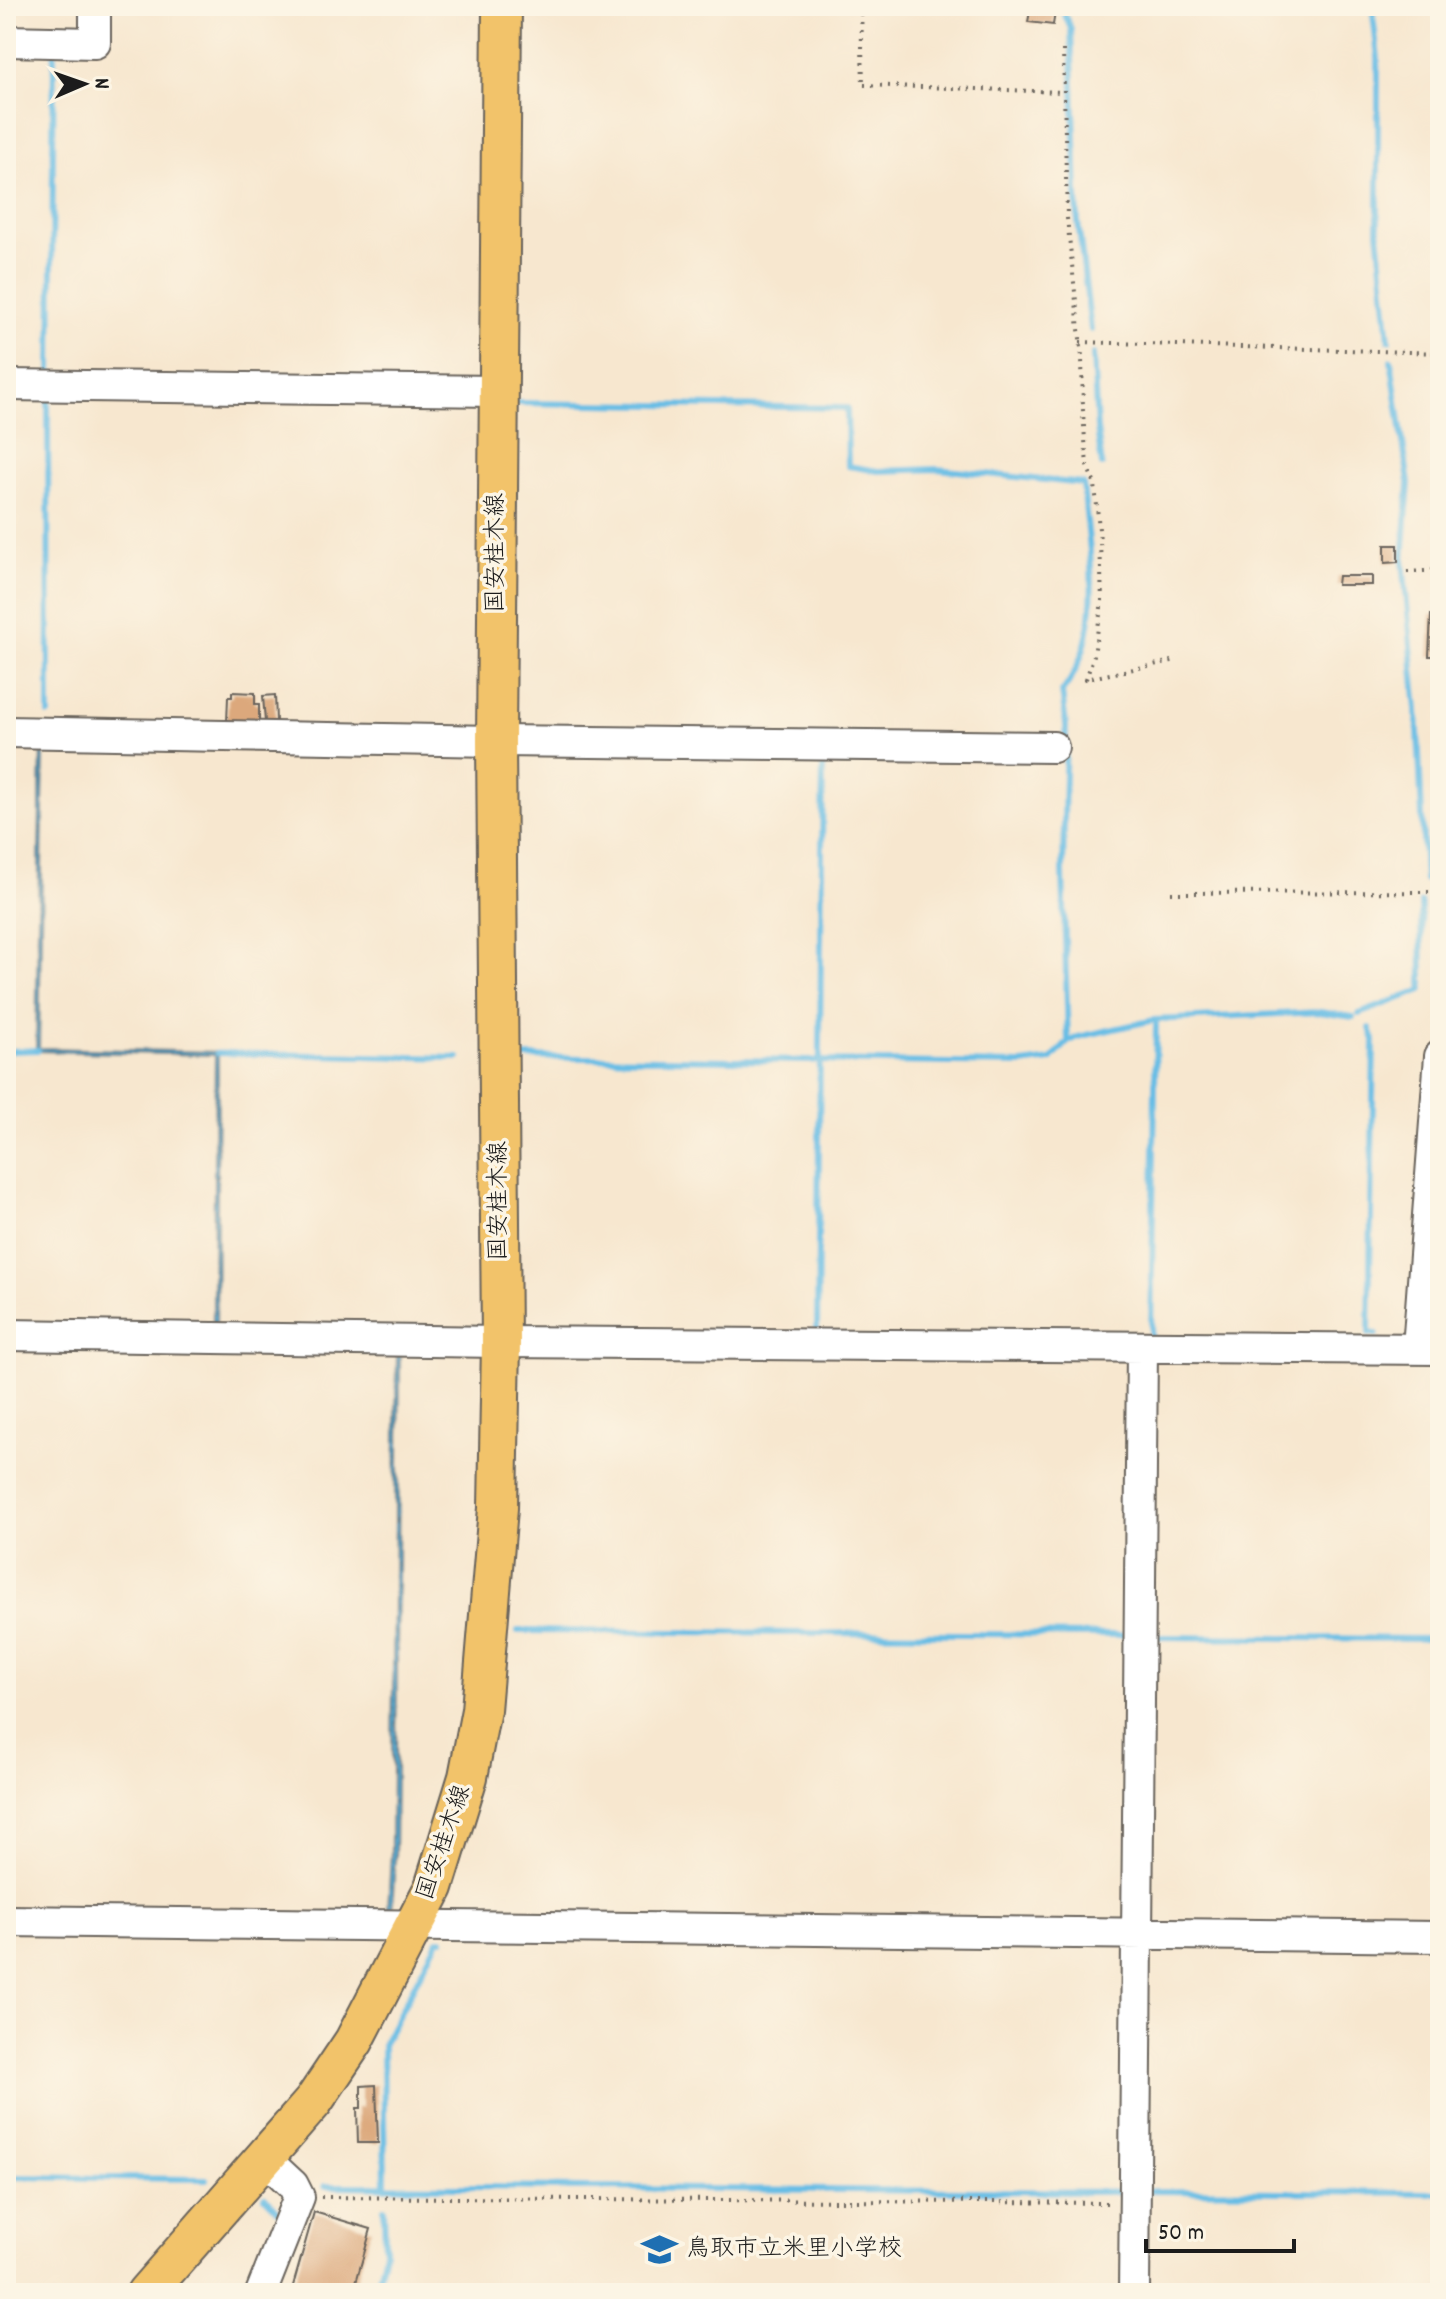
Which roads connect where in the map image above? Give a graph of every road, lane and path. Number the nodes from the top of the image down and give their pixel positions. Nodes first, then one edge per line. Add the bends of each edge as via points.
1 (95, 6) edge
2 (502, 6) edge
3 (861, 6) edge
4 (6, 41) edge
5 (1063, 50) dead end
6 (1063, 92) junction
7 (1080, 342) junction
8 (1440, 353) edge
9 (6, 385) edge
10 (499, 391) junction
11 (1440, 570) edge
12 (1407, 572) dead end
13 (1177, 660) dead end
14 (6, 732) edge
15 (496, 741) junction
16 (1053, 747) dead end
17 (1440, 892) edge
18 (1171, 893) dead end
19 (1440, 1056) edge
20 (6, 1335) edge
21 (501, 1342) junction
22 (1142, 1347) junction
23 (1429, 1348) edge
24 (6, 1921) edge
25 (414, 1928) junction
26 (1137, 1936) junction
27 (1440, 1937) edge
28 (265, 2159) junction
29 (299, 2197) junction
30 (1135, 2204) junction
31 (146, 2293) edge
32 (261, 2293) edge
33 (1134, 2293) edge

1 - 4 street via 95,43
2 - 10 main road, 国安桂木線
3 - 6 path via 863,85
5 - 6 path
6 - 7 path via 1067,218
7 - 8 path
7 - 13 path via 1102,601 1086,679
9 - 10 street
10 - 15 main road, 国安桂木線
11 - 12 path
14 - 15 street
15 - 16 street
15 - 21 main road, 国安桂木線
17 - 18 path
19 - 23 street
20 - 21 street
21 - 22 street
21 - 25 main road, 国安桂木線 via 498,1508 481,1710 452,1832
22 - 23 street
22 - 26 street
24 - 25 street
25 - 26 street
25 - 28 main road, 国安桂木線 via 354,2041
26 - 27 street
26 - 30 street
28 - 29 street
28 - 31 main road, 国安桂木線
29 - 30 path
29 - 32 street
30 - 33 street

